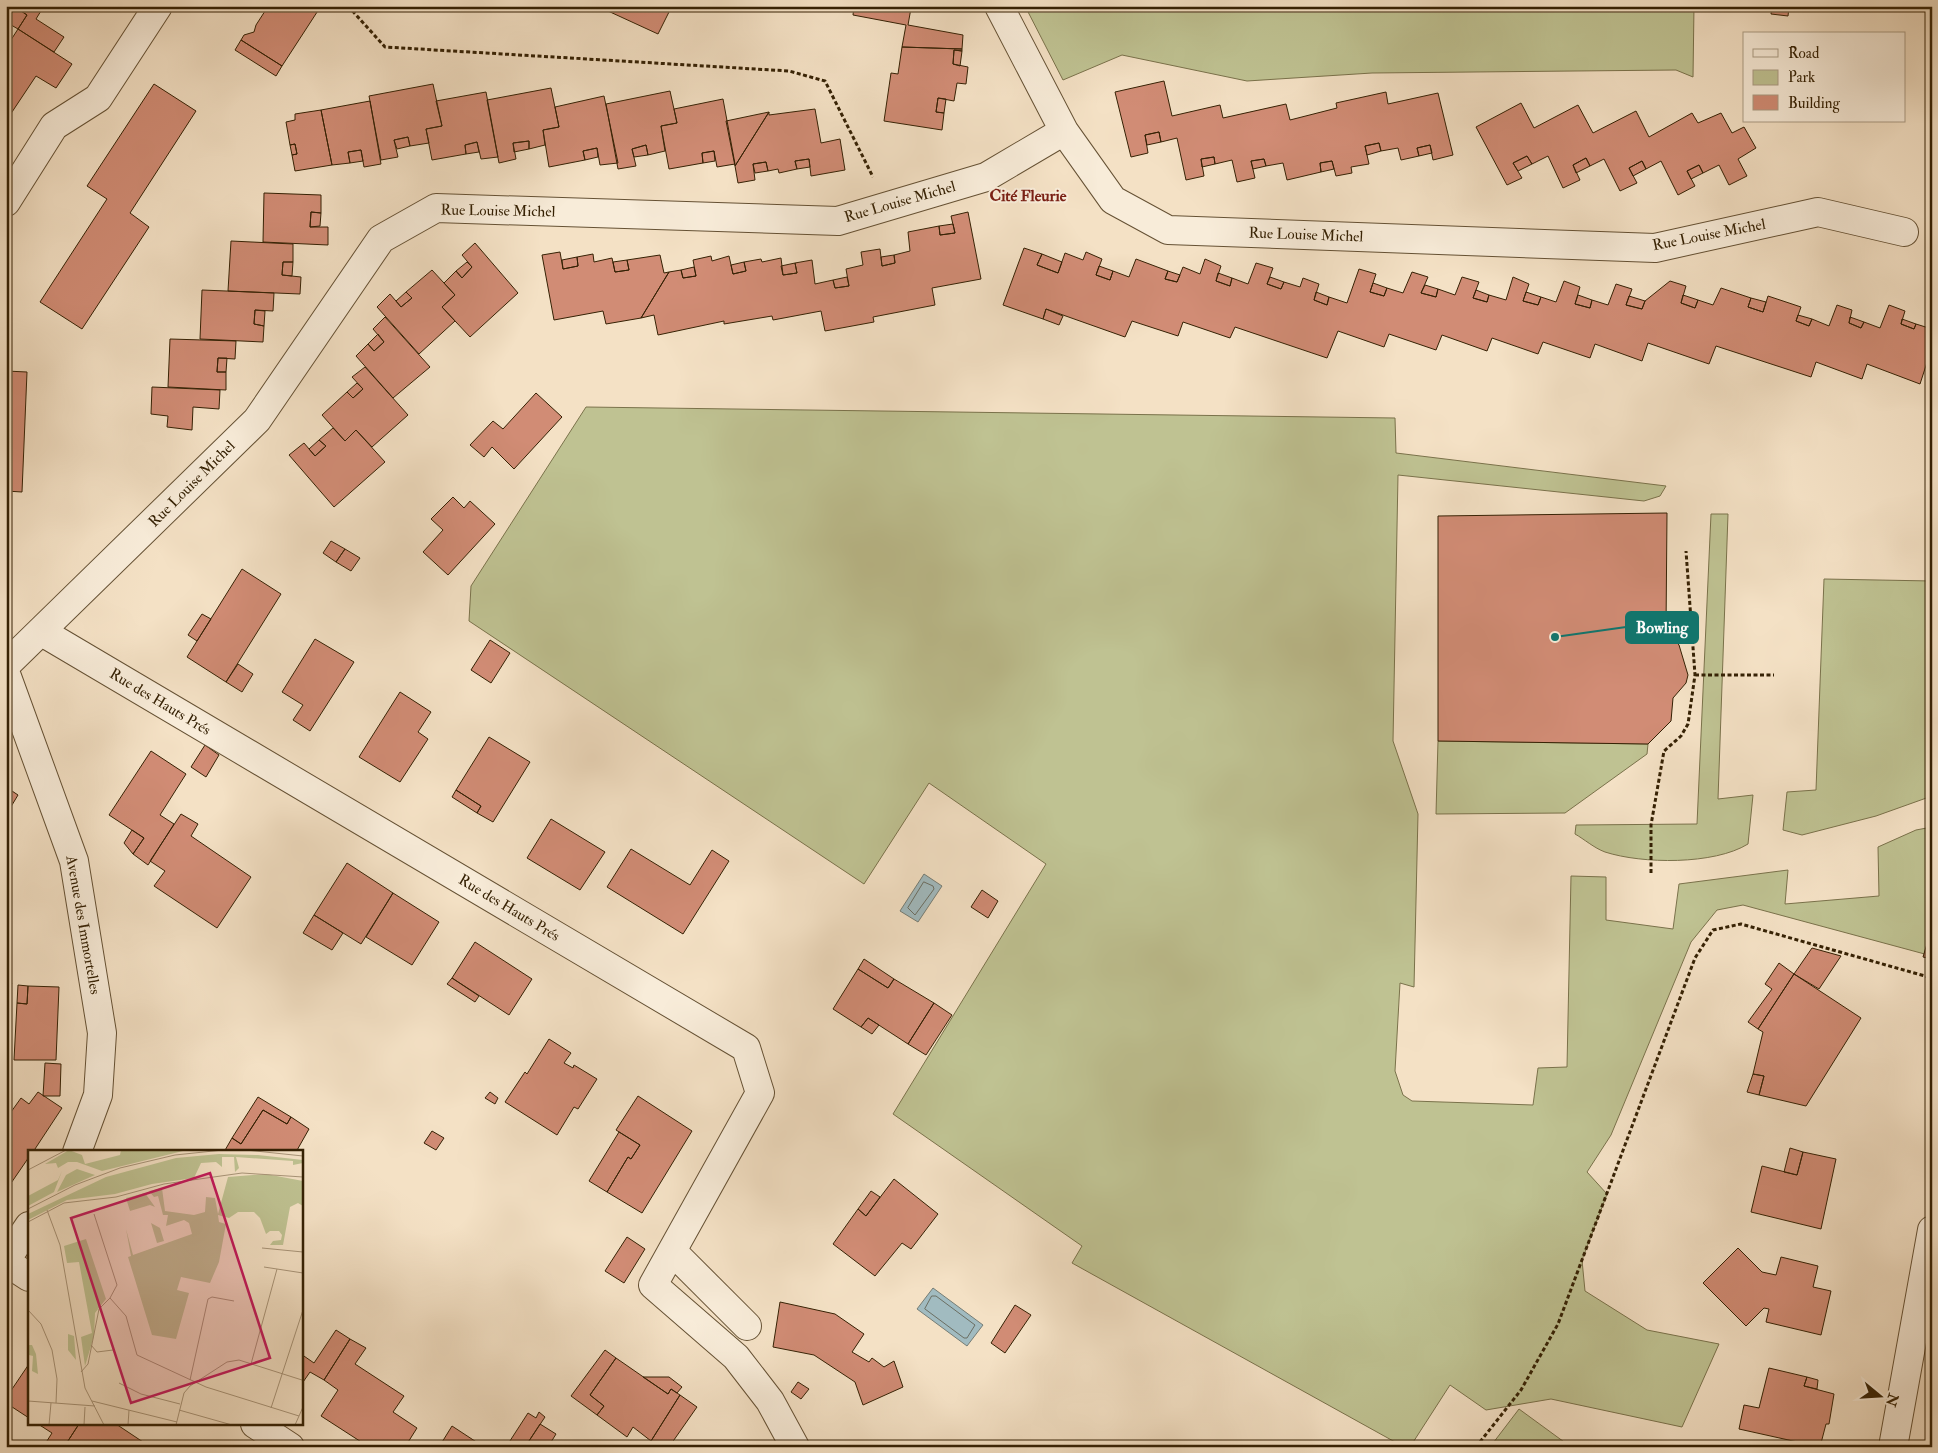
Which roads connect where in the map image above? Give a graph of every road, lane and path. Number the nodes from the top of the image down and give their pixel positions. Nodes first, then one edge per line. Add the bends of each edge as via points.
1 (158, 6) edge
2 (348, 6) edge
3 (999, 6) edge
4 (1064, 131) junction
5 (6, 202) edge
6 (887, 206) junction
7 (1904, 232) dead end
8 (1686, 551) dead end
9 (42, 632) junction
10 (6, 665) edge
11 (6, 674) edge
12 (1694, 675) junction
13 (1774, 676) dead end
14 (1651, 873) dead end
15 (1932, 978) edge
16 (77, 1150) edge
17 (28, 1228) edge
18 (1932, 1230) edge
19 (672, 1251) junction
20 (6, 1261) edge
21 (28, 1275) edge
22 (747, 1326) dead end
23 (258, 1426) edge
24 (290, 1447) edge
25 (796, 1447) edge
26 (1476, 1447) edge
27 (1893, 1447) edge

1 - 5 street via 98,98 54,126
2 - 6 path via 385,47 789,71 825,81
3 - 4 street
4 - 6 street, Rue Louise Michel via 986,177
4 - 7 street, Rue Louise Michel via 1113,200 1168,230 1655,248 1818,212
6 - 9 street, Rue Louise Michel via 838,221 436,208 380,239 257,420
8 - 12 path
9 - 10 street, Rue Louise Michel
9 - 19 street, Rue des Hauts Prés via 746,1048 760,1093
11 - 16 street, Avenue des Immortelles via 74,860 102,1034 98,1095
12 - 13 path
12 - 14 path via 1688,724 1681,736 1664,751 1652,826
15 - 26 path via 1741,924 1714,930 1695,958 1558,1324 1521,1390
17 - 20 street
18 - 27 street
19 - 22 street
19 - 25 street, Rue des Hauts Prés via 653,1285 736,1357 770,1401
20 - 21 street
23 - 24 street

